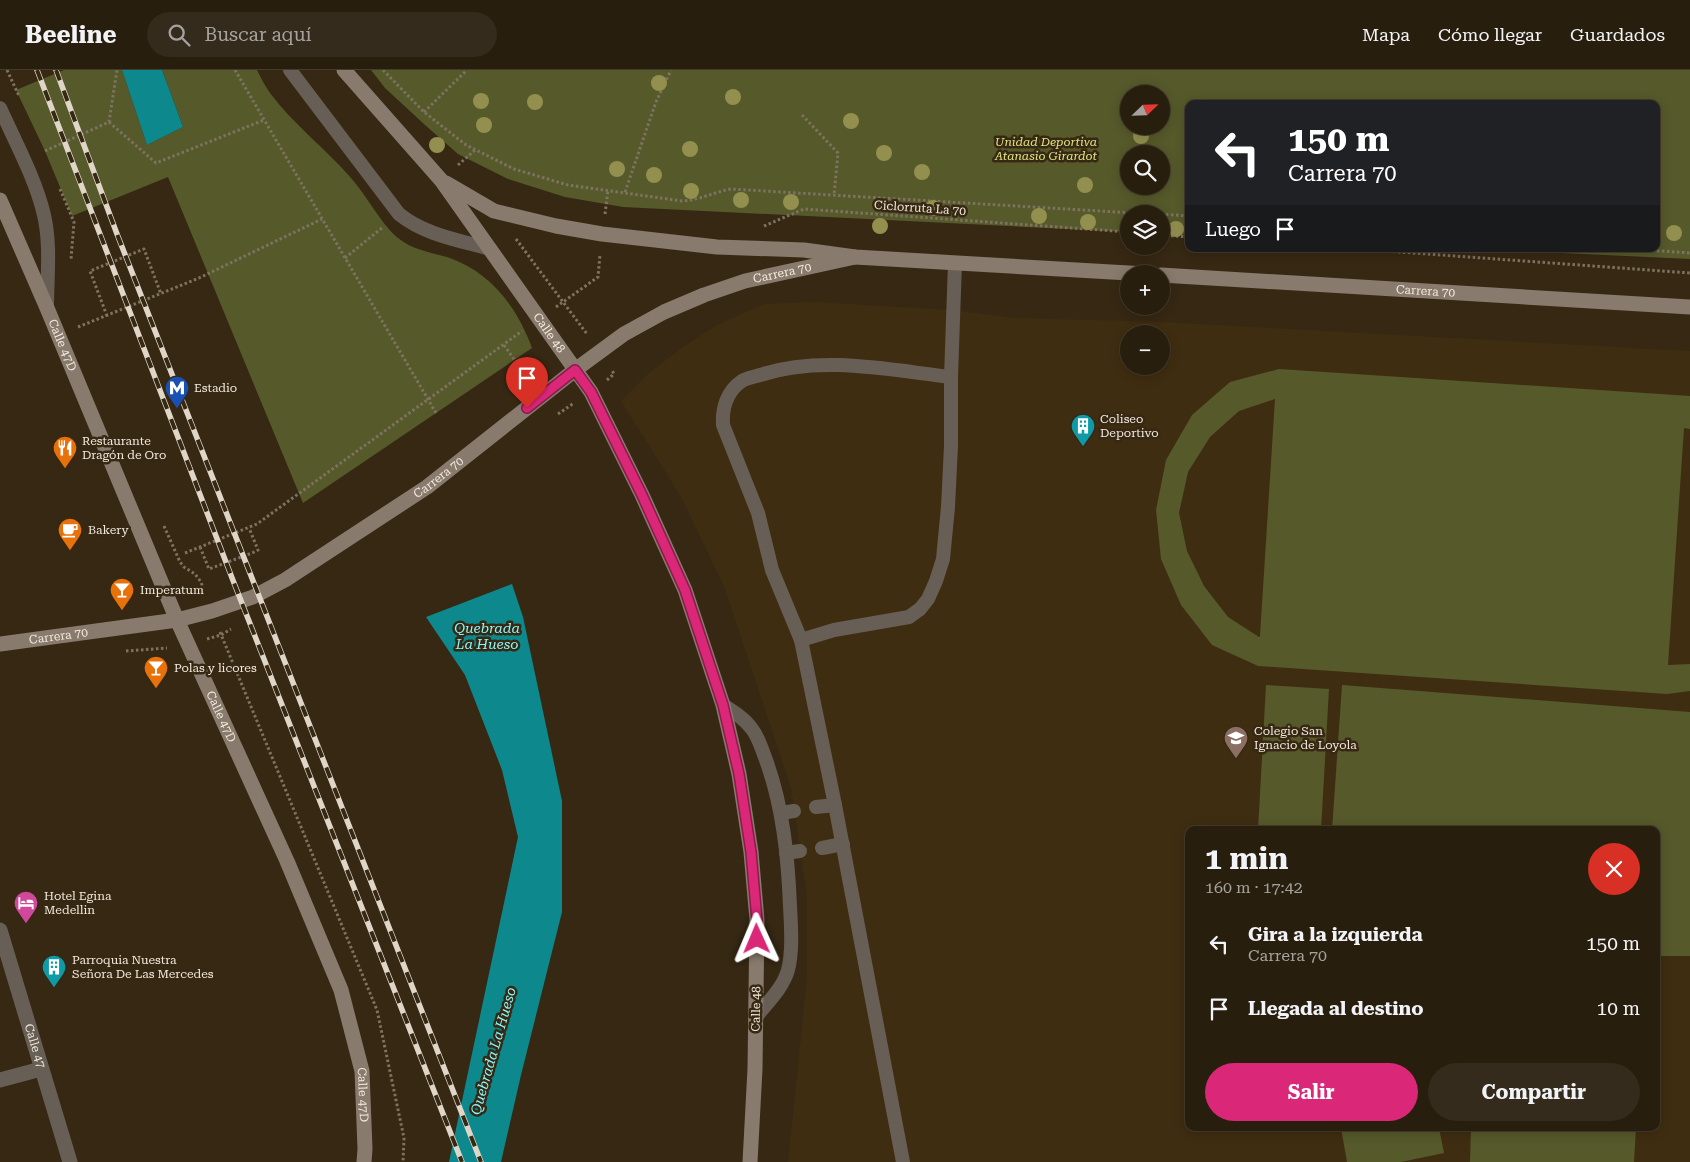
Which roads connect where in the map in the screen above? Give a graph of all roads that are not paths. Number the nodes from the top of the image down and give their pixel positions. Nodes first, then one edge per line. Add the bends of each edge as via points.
1 (290, 70) edge
2 (344, 70) edge
3 (0, 108) edge
4 (440, 180) junction
5 (0, 200) edge
6 (490, 248) junction
7 (854, 257) junction
8 (955, 263) junction
9 (1120, 273) edge
10 (1170, 276) edge
11 (1690, 307) edge
12 (48, 308) junction
13 (575, 370) junction
14 (951, 377) junction
15 (177, 620) junction
16 (801, 640) junction
17 (0, 644) edge
18 (723, 705) junction
19 (835, 805) junction
20 (816, 807) dead end
21 (842, 844) junction
22 (822, 848) dead end
23 (800, 851) dead end
24 (786, 853) junction
25 (0, 930) edge
26 (756, 1017) junction
27 (40, 1069) junction
28 (0, 1080) edge
29 (70, 1162) edge
30 (364, 1162) edge
31 (750, 1162) edge
32 (903, 1162) edge

1 - 6 lane via 399,214 423,230
2 - 4 main road, Calle 48
3 - 12 lane via 39,196 44,215
4 - 6 main road, Calle 48
4 - 7 main road, Carrera 70 via 494,211 556,226 717,247 804,250
5 - 12 main road, Calle 47D
6 - 13 main road, Calle 48
7 - 8 main road, Carrera 70
7 - 13 main road, Carrera 70 via 745,281 704,295 624,334
8 - 9 main road, Carrera 70
8 - 14 lane
10 - 11 main road, Carrera 70
12 - 15 main road, Calle 47D
13 - 15 main road, Carrera 70 via 427,487 284,580 253,597
13 - 18 main road, Calle 48 via 591,392 685,590
14 - 16 lane via 952,446 943,559 928,598 909,617 834,630
14 - 16 lane via 850,366 803,366 773,370 742,381 728,396 723,425 758,513 772,570
15 - 17 main road, Carrera 70
15 - 30 main road, Calle 47D via 287,861 341,990 362,1071
16 - 19 lane
18 - 24 lane via 753,730 787,812
18 - 26 main road, Calle 48 via 739,774 751,852 757,920
19 - 20 lane
19 - 21 lane
21 - 22 lane
21 - 32 lane
23 - 24 lane
24 - 26 lane via 791,924 788,971
25 - 27 street, Calle 47
26 - 31 main road, Calle 48
27 - 28 street
27 - 29 street, Calle 47

